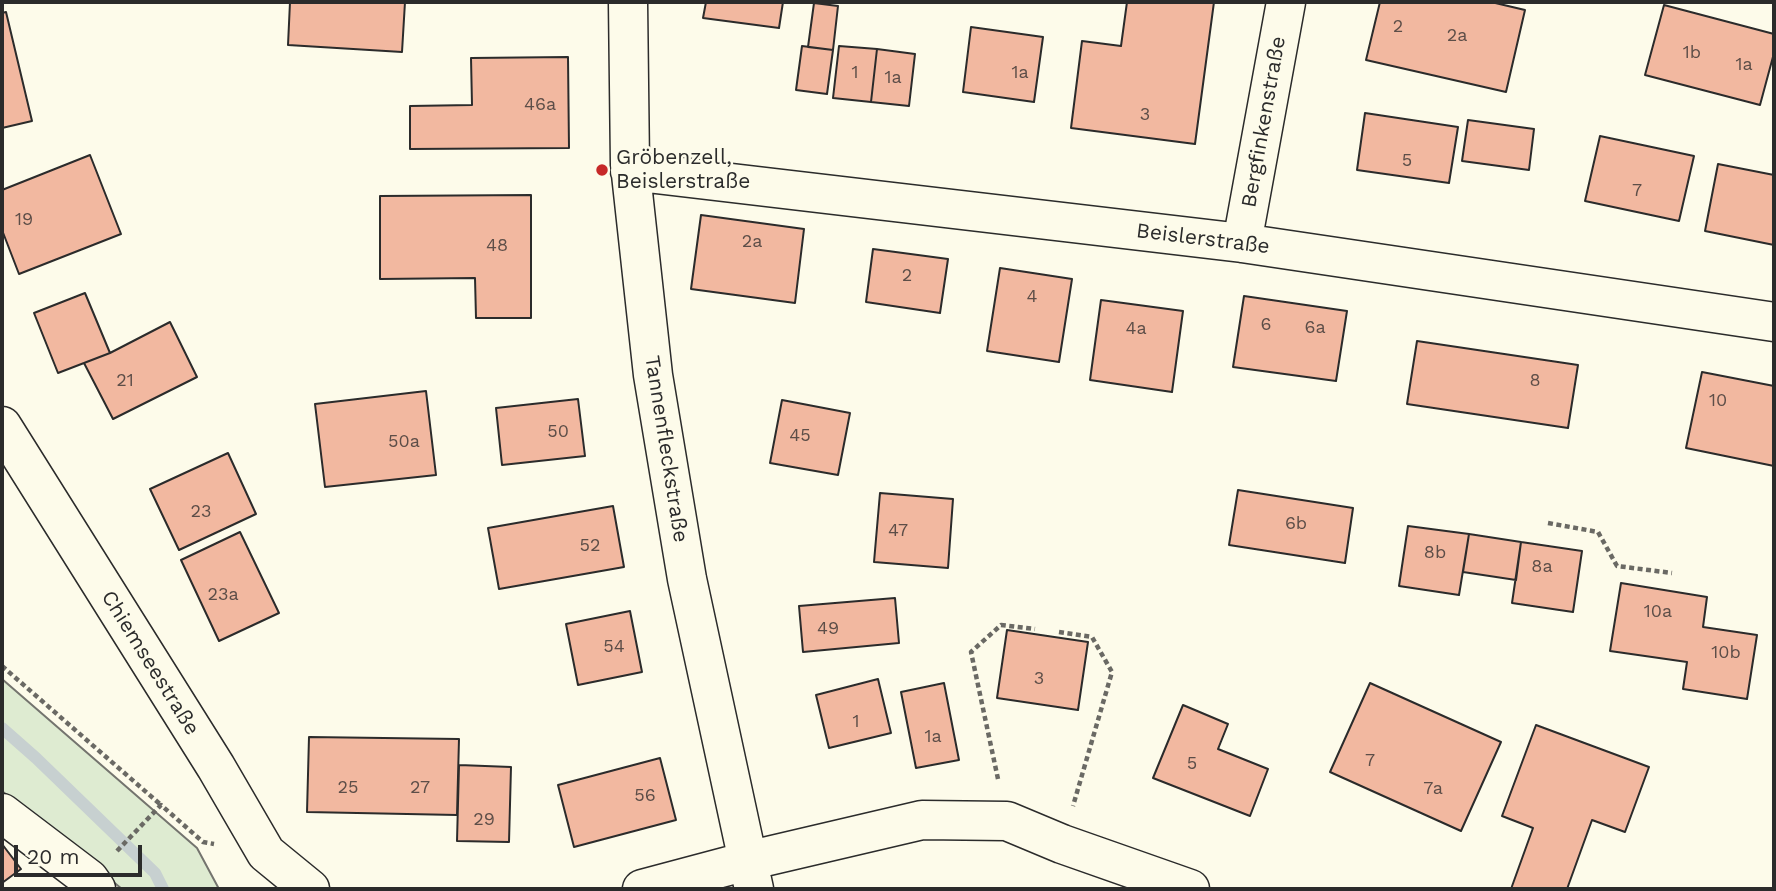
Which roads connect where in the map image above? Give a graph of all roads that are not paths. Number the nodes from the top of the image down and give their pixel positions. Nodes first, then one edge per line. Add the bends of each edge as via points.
1 (628, 2) edge
2 (1286, 2) edge
3 (630, 171) junction
4 (1242, 243) junction
5 (1774, 322) edge
6 (2, 426) edge
7 (2, 813) edge
8 (103, 873) edge
9 (750, 875) edge
10 (310, 889) edge
11 (642, 889) edge
12 (1190, 889) edge

1 - 3 street, Tannenfleckstraße
2 - 4 street, Bergfinkenstraße
3 - 4 street, Beislerstraße
3 - 9 street, Tannenfleckstraße via 653,375 682,552
4 - 5 street, Beislerstraße
6 - 10 street, Chiemseestraße via 266,853
7 - 8 street via 89,879
9 - 11 street
9 - 12 street via 922,820 1007,821

